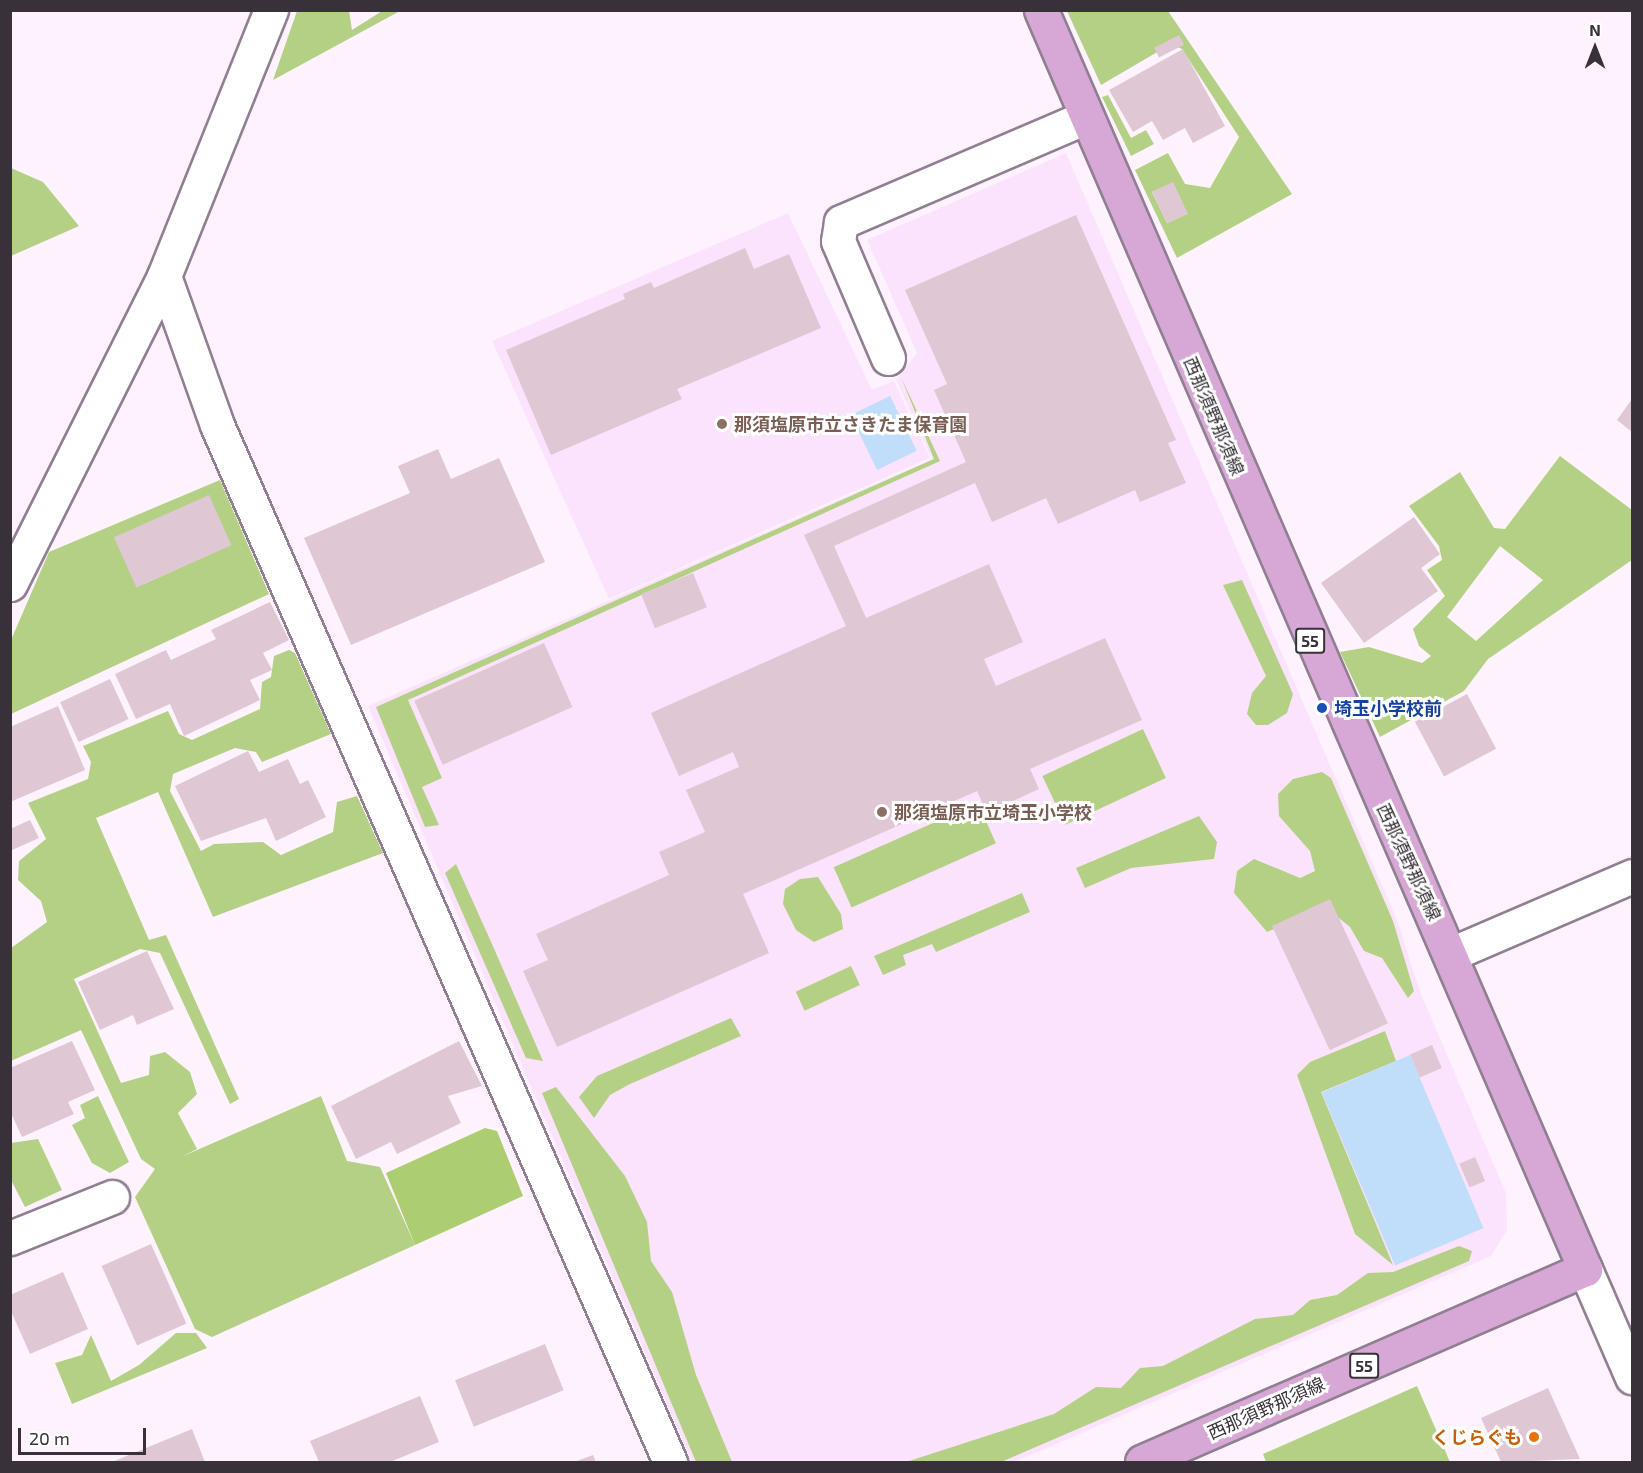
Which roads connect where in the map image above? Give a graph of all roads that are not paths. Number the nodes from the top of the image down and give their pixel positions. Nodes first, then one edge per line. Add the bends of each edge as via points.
1 (271, 10) edge
2 (1041, 10) edge
3 (1086, 117) junction
4 (164, 276) junction
5 (888, 358) dead end
6 (10, 584) edge
7 (1632, 876) edge
8 (1451, 954) junction
9 (112, 1197) dead end
10 (10, 1238) edge
11 (1585, 1269) junction
12 (1632, 1377) edge
13 (670, 1462) edge
14 (1142, 1462) edge

1 - 4 street
2 - 3 main road, 西那須野那須線 / 55
3 - 5 street via 840,222 838,241
3 - 8 main road, 西那須野那須線 / 55 via 1347,728
4 - 6 street
4 - 13 street via 217,425
7 - 8 street
8 - 11 main road, 西那須野那須線 / 55
9 - 10 street
11 - 12 street
11 - 14 main road, 西那須野那須線 / 55

